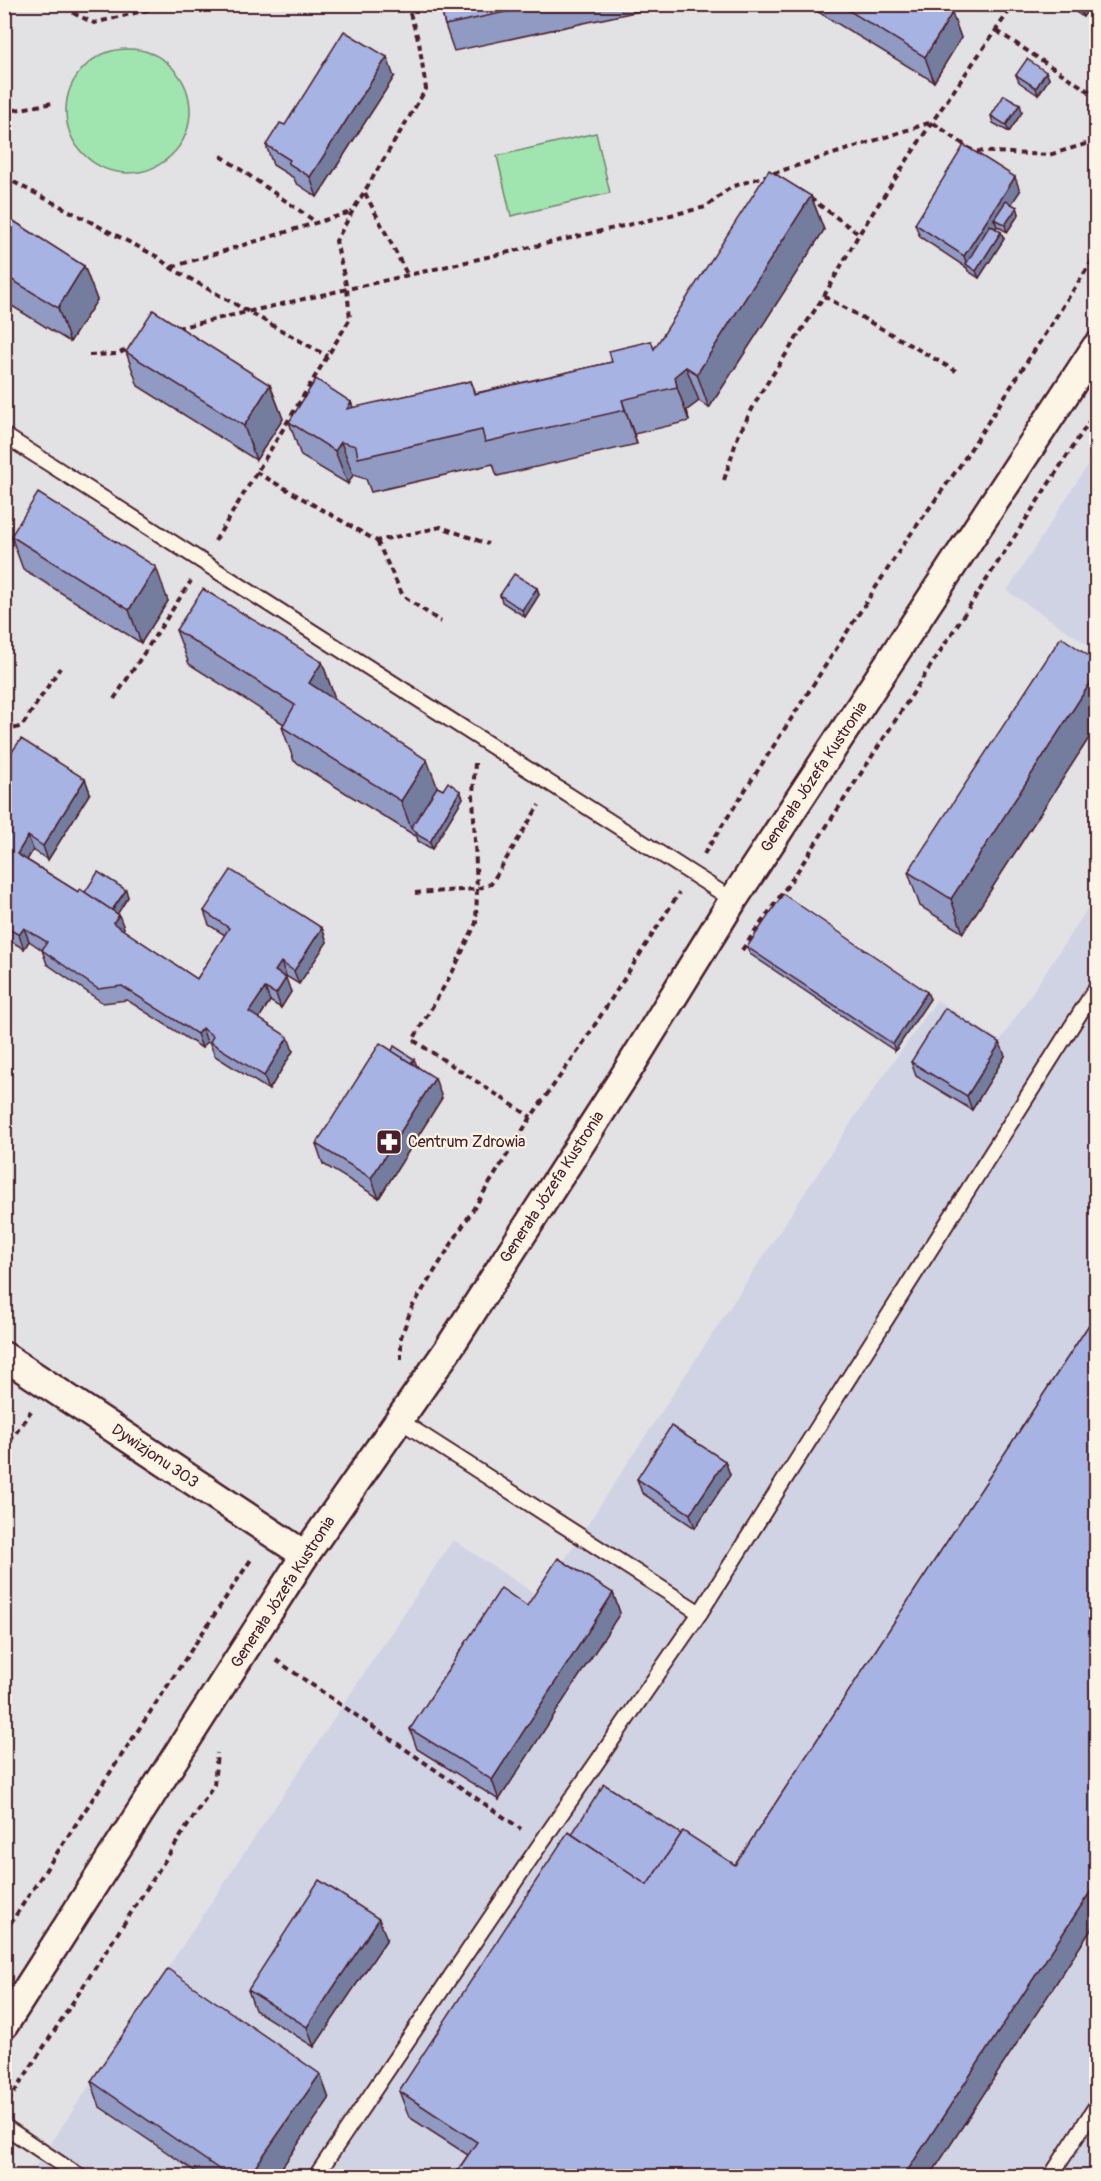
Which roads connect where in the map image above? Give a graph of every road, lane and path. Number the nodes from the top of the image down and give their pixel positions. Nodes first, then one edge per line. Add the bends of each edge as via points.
1 (171, 4) edge
2 (406, 4) edge
3 (994, 4) edge
4 (1014, 4) edge
5 (73, 13) dead end
6 (1008, 13) junction
7 (997, 31) junction
8 (1096, 96) edge
9 (53, 103) dead end
10 (4, 112) edge
11 (932, 122) junction
12 (1096, 141) edge
13 (221, 156) dead end
14 (775, 173) junction
15 (4, 177) edge
16 (785, 180) edge
17 (365, 192) junction
18 (803, 194) edge
19 (352, 212) junction
20 (317, 222) junction
21 (859, 234) junction
22 (1096, 255) edge
23 (171, 268) junction
24 (408, 276) junction
25 (347, 289) junction
26 (824, 296) junction
27 (247, 311) junction
28 (171, 329) edge
29 (139, 343) edge
30 (1096, 347) edge
31 (89, 355) dead end
32 (327, 356) junction
33 (956, 371) dead end
34 (1096, 411) edge
35 (4, 435) edge
36 (256, 472) junction
37 (724, 480) dead end
38 (377, 541) junction
39 (488, 544) dead end
40 (203, 562) junction
41 (441, 622) dead end
42 (60, 668) dead end
43 (114, 699) dead end
44 (4, 732) edge
45 (484, 741) junction
46 (553, 785) junction
47 (692, 873) junction
48 (477, 889) junction
49 (415, 893) dead end
50 (733, 900) junction
51 (742, 950) dead end
52 (1096, 987) edge
53 (531, 1117) junction
54 (4, 1356) edge
55 (401, 1363) dead end
56 (47, 1385) junction
57 (399, 1420) junction
58 (4, 1450) edge
59 (269, 1532) junction
60 (305, 1555) junction
61 (700, 1613) junction
62 (273, 1658) dead end
63 (218, 1745) dead end
64 (541, 1843) junction
65 (4, 1933) edge
66 (4, 2025) edge
67 (1096, 2106) edge
68 (4, 2108) edge
69 (4, 2126) edge
70 (79, 2176) edge
71 (316, 2176) edge
72 (1051, 2176) edge

1 - 5 path via 94,23
2 - 17 path via 426,89
3 - 6 path
4 - 6 path
6 - 7 path
7 - 8 path
7 - 11 path
9 - 10 path
11 - 12 path via 973,151 1049,155
11 - 14 path
11 - 21 path
13 - 20 path
14 - 16 path
14 - 24 path via 731,187 706,207
15 - 23 path via 156,256
17 - 19 path
17 - 24 path
18 - 21 path
19 - 20 path
19 - 25 path via 336,241
20 - 23 path
21 - 26 path
22 - 47 path
23 - 27 path
24 - 25 path
25 - 27 path
25 - 32 path via 350,319
26 - 33 path
26 - 37 path via 755,404 738,436
27 - 28 path
27 - 32 path
29 - 31 path via 118,354
30 - 50 street, Generała Józefa Kustronia
32 - 36 path
34 - 51 path
35 - 40 lane
36 - 38 path
36 - 40 path
38 - 39 path via 441,527
38 - 41 path via 403,596
40 - 43 path
40 - 45 lane
42 - 44 path via 22,726
45 - 46 lane
45 - 48 path via 476,758 473,795
46 - 47 lane
46 - 48 path via 491,884
47 - 50 lane
47 - 53 path
48 - 49 path
48 - 53 path via 476,923 412,1040
50 - 57 street, Generała Józefa Kustronia via 611,1097
52 - 61 lane
53 - 55 path via 412,1307 401,1337
54 - 56 street, Dywizjonu 303
56 - 58 path
56 - 59 street, Dywizjonu 303
57 - 60 street, Generała Józefa Kustronia
57 - 61 lane
59 - 60 street, Dywizjonu 303
59 - 65 path
60 - 66 street, Generała Józefa Kustronia
61 - 64 lane
62 - 64 path
63 - 68 path via 214,1785
64 - 71 lane
67 - 72 lane
69 - 70 lane

